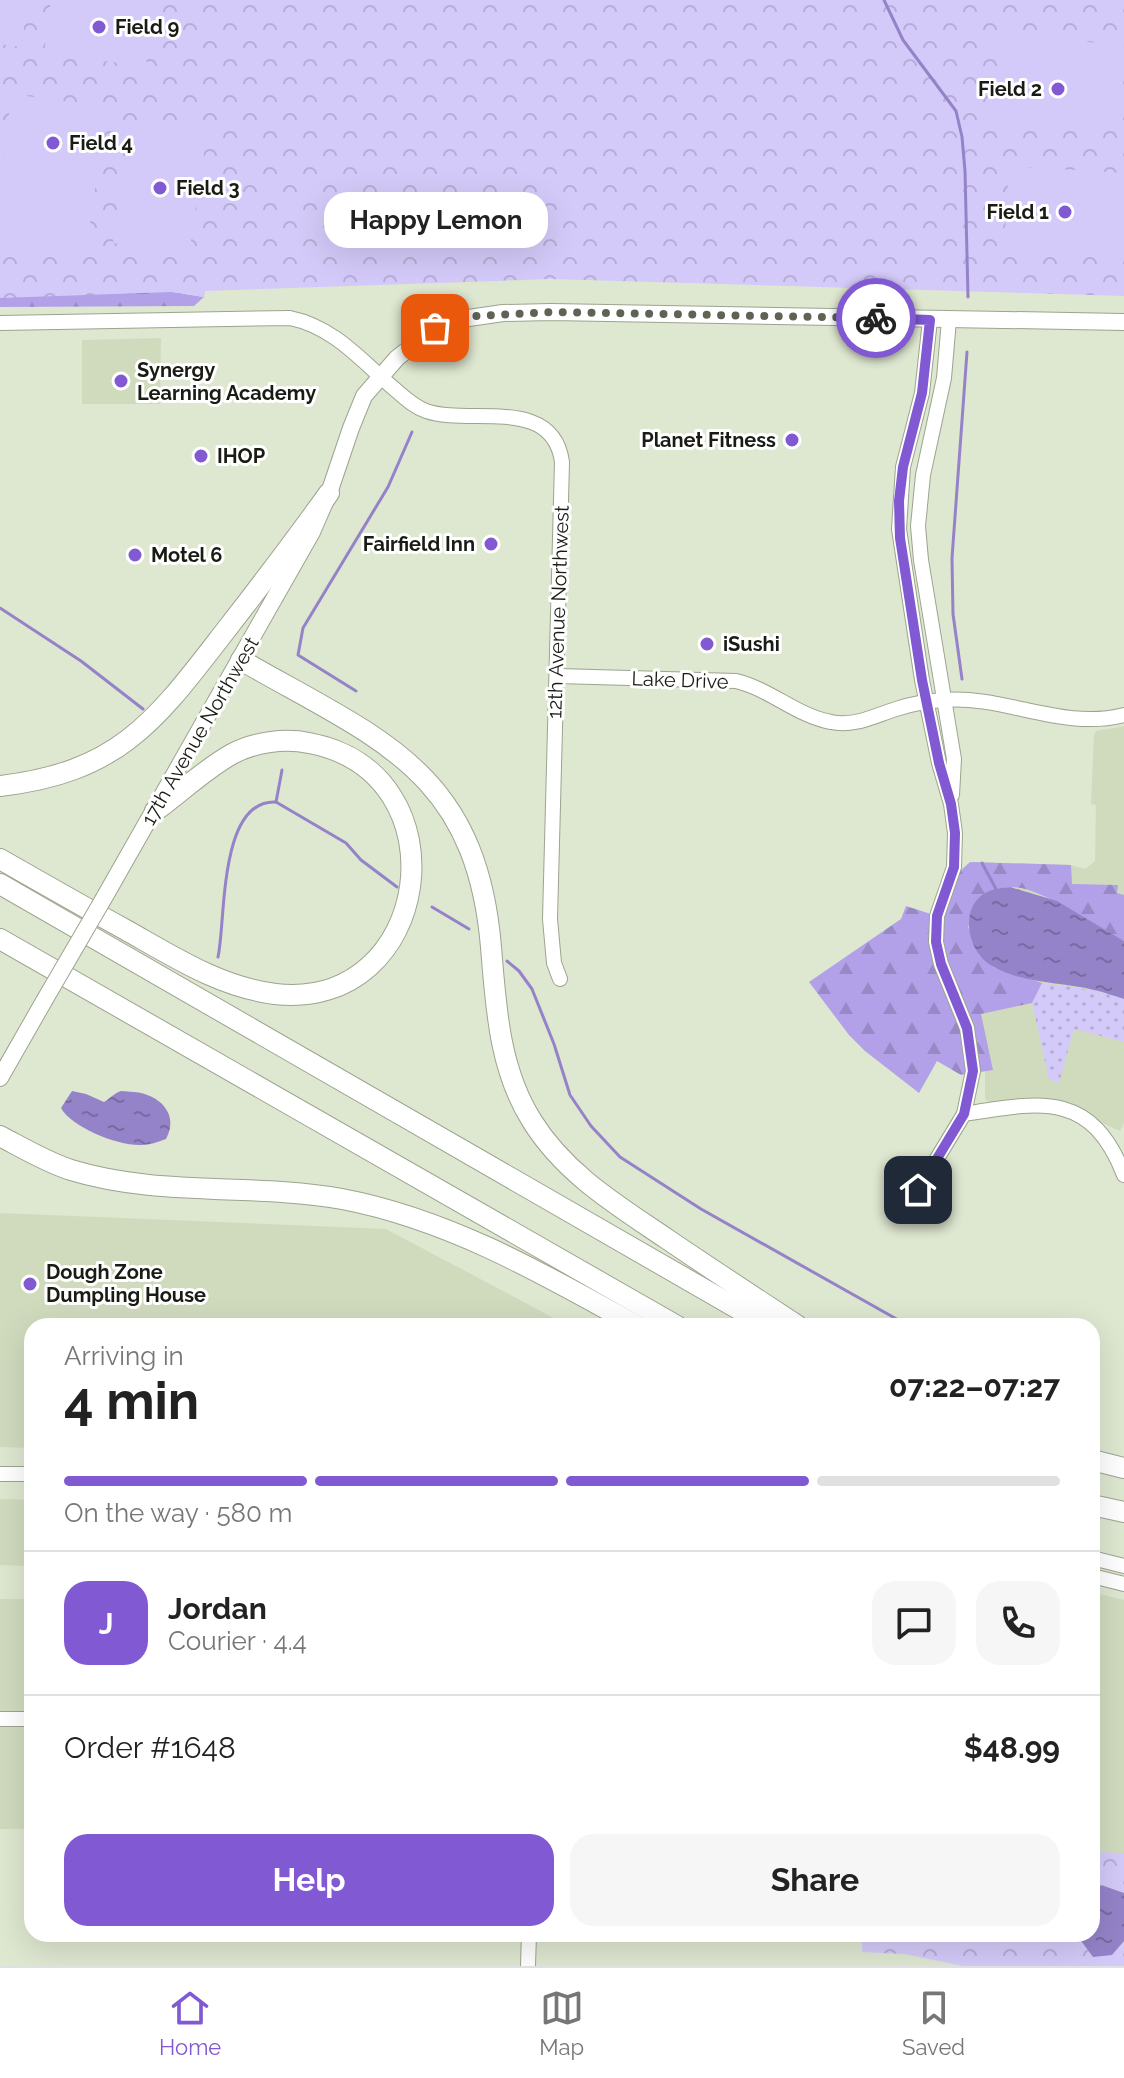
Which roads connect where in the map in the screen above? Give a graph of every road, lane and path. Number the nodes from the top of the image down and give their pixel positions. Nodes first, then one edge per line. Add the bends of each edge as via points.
1 (930, 320) junction
2 (949, 320) junction
3 (1124, 322) edge
4 (0, 323) edge
5 (379, 375) junction
6 (329, 493) junction
7 (241, 660) junction
8 (558, 676) junction
9 (944, 700) junction
10 (926, 701) junction
11 (1124, 715) edge
12 (0, 786) edge
13 (951, 804) junction
14 (155, 811) junction
15 (0, 851) edge
16 (0, 859) edge
17 (0, 884) edge
18 (0, 939) edge
19 (560, 979) dead end
20 (247, 988) junction
21 (0, 1078) edge
22 (964, 1114) junction
23 (0, 1136) edge
24 (0, 1156) edge
25 (40, 1157) junction
26 (1124, 1175) edge
27 (918, 1190) dead end
28 (622, 1318) edge
29 (663, 1318) edge
30 (754, 1318) edge
31 (786, 1318) edge
32 (1100, 1462) edge
33 (1124, 1468) edge
34 (0, 1474) edge
35 (24, 1474) edge
36 (1100, 1507) edge
37 (1124, 1512) edge
38 (1100, 1560) edge
39 (1124, 1566) edge
40 (1100, 1578) edge
41 (1124, 1584) edge
42 (0, 1719) edge
43 (24, 1719) edge
44 (529, 1942) edge
45 (528, 1966) edge

1 - 2 main road, 17th Avenue Northwest
1 - 5 main road, 17th Avenue Northwest via 489,314 435,328
1 - 10 street via 922,393 903,467 899,520
2 - 3 main road, 17th Avenue Northwest
2 - 9 street via 918,520
4 - 5 street via 290,318 334,336
5 - 6 main road, 17th Avenue Northwest via 358,409
5 - 8 street, 12th Avenue Northwest via 419,408 522,418 536,423 556,445 562,462
6 - 7 main road, 17th Avenue Northwest
6 - 12 highway via 159,714 85,765
7 - 14 main road, 17th Avenue Northwest
7 - 31 highway via 399,753 449,807 483,889 496,1010 513,1082 530,1119 564,1163 616,1205
8 - 10 street, Lake Drive via 736,681 840,724
8 - 19 street, 12th Avenue Northwest via 550,919
9 - 10 street, Lake Drive
9 - 11 street, Lake Drive via 995,702 1072,719
9 - 13 street via 954,759
10 - 13 street
13 - 22 street via 954,867 936,931 941,964 972,1052
14 - 20 highway via 233,753 276,741 300,741 343,753 374,777 397,808 413,867 406,910 387,947 333,987 298,994
14 - 21 main road, 17th Avenue Northwest, bridge
15 - 20 highway
16 - 20 highway via 224,983
17 - 30 highway
18 - 29 highway
22 - 26 street via 1030,1104 1074,1112 1104,1135
22 - 27 street
23 - 25 highway
24 - 25 highway
25 - 28 highway via 121,1182 290,1192 376,1206 447,1229
32 - 33 highway
34 - 35 street
36 - 37 highway
38 - 39 street
40 - 41 street
42 - 43 street
44 - 45 street

